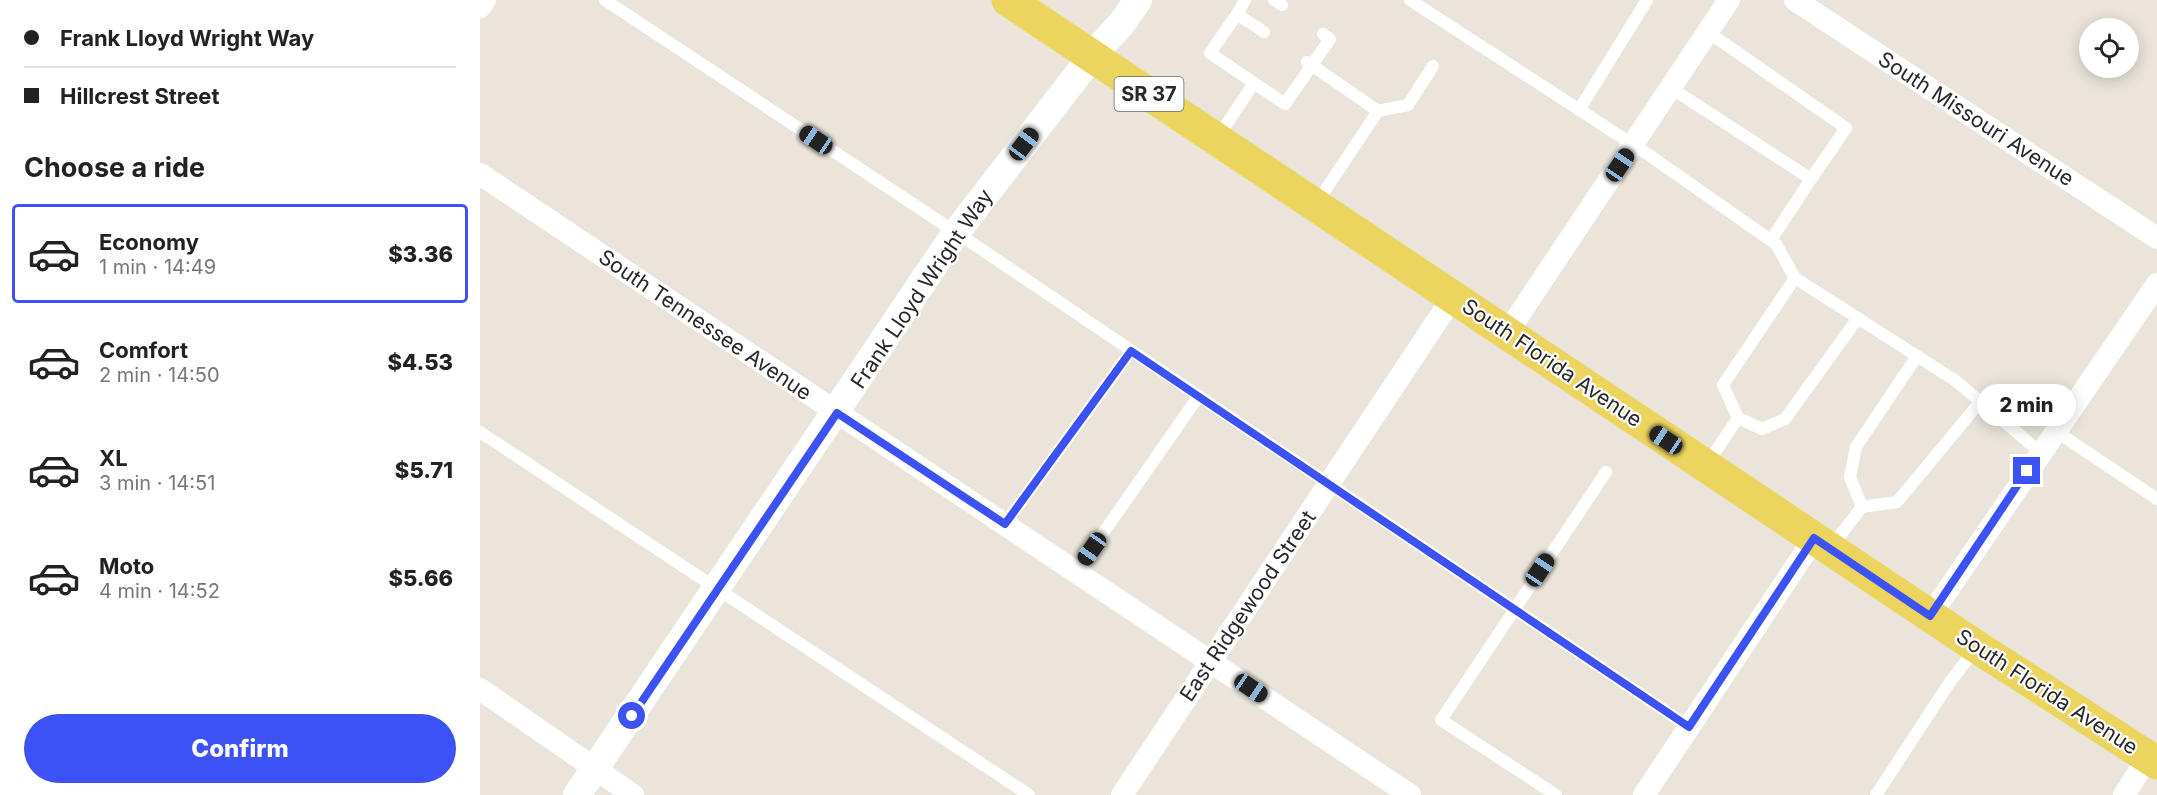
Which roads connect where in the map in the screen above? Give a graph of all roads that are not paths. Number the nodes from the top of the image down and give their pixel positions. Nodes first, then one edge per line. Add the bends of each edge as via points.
1 (485, 0) edge
2 (605, 0) edge
3 (630, 0) edge
4 (1008, 0) edge
5 (1138, 0) edge
6 (1245, 0) edge
7 (1410, 0) edge
8 (1647, 0) edge
9 (1729, 0) edge
10 (1795, 0) edge
11 (480, 7) edge
12 (622, 11) junction
13 (1237, 14) junction
14 (1264, 32) dead end
15 (1708, 32) junction
16 (1323, 34) dead end
17 (1092, 56) junction
18 (1309, 63) junction
19 (1433, 66) dead end
20 (1254, 83) junction
21 (1671, 88) junction
22 (1579, 110) junction
23 (1378, 111) junction
24 (1216, 140) junction
25 (1633, 146) junction
26 (480, 174) edge
27 (1811, 179) junction
28 (1315, 205) junction
29 (956, 234) junction
30 (2157, 238) edge
31 (1771, 240) junction
32 (1795, 278) junction
33 (2157, 284) edge
34 (1453, 297) junction
35 (1858, 318) junction
36 (1507, 333) junction
37 (1131, 351) junction
38 (1917, 356) junction
39 (1198, 397) junction
40 (1980, 402) junction
41 (837, 413) junction
42 (1738, 418) junction
43 (2054, 430) junction
44 (480, 432) edge
45 (2040, 452) junction
46 (1706, 466) junction
47 (1606, 472) dead end
48 (1329, 486) junction
49 (2157, 500) edge
50 (1862, 507) junction
51 (1005, 524) junction
52 (1822, 544) junction
53 (1076, 572) junction
54 (718, 590) junction
55 (1514, 610) junction
56 (1930, 616) junction
57 (1977, 647) junction
58 (1211, 661) junction
59 (480, 689) edge
60 (1689, 727) junction
61 (2152, 760) edge
62 (596, 770) junction
63 (577, 795) edge
64 (633, 795) edge
65 (1029, 795) edge
66 (1122, 795) edge
67 (1410, 795) edge
68 (1556, 795) edge
69 (1644, 795) edge
70 (1876, 795) edge
71 (2124, 795) edge

1 - 11 street
2 - 12 lane
3 - 12 lane
4 - 17 main road, South Florida Avenue / SR 37
5 - 17 street, Frank Lloyd Wright Way
6 - 13 lane
7 - 22 lane
8 - 22 lane
9 - 15 street
10 - 30 street, South Missouri Avenue
12 - 29 lane
13 - 14 lane
13 - 20 lane via 1210,53
15 - 21 street
15 - 27 lane via 1846,128
16 - 18 lane via 1330,39
17 - 24 main road, South Florida Avenue / SR 37
17 - 29 street, Frank Lloyd Wright Way
18 - 20 lane via 1285,104
18 - 23 lane
19 - 23 lane via 1408,105
20 - 24 lane
21 - 25 street
21 - 27 lane
22 - 25 lane
23 - 28 lane
24 - 28 main road, South Florida Avenue / SR 37
25 - 31 lane
25 - 36 street
26 - 41 street, South Tennessee Avenue
27 - 31 lane
28 - 34 main road, South Florida Avenue / SR 37
29 - 37 lane
29 - 41 street, Frank Lloyd Wright Way
31 - 32 lane
32 - 35 lane
32 - 42 lane via 1723,385
33 - 43 street
34 - 36 main road, South Florida Avenue / SR 37
34 - 48 street, East Ridgewood Street
35 - 38 lane
35 - 42 lane via 1785,419 1762,429
36 - 46 main road, South Florida Avenue / SR 37
37 - 39 lane
37 - 51 lane
38 - 40 lane
38 - 50 lane via 1856,447 1850,477
39 - 48 lane
39 - 53 lane
40 - 45 lane
40 - 50 lane via 1897,502
41 - 51 street, South Tennessee Avenue
41 - 54 street, Frank Lloyd Wright Way
42 - 46 lane
43 - 45 street
43 - 49 lane
44 - 54 lane
45 - 56 street
46 - 52 main road, South Florida Avenue / SR 37
47 - 55 lane
48 - 55 lane
48 - 58 street, East Ridgewood Street
50 - 52 lane
51 - 53 street, South Tennessee Avenue
52 - 56 main road, South Florida Avenue / SR 37
52 - 60 street
53 - 58 street, South Tennessee Avenue
54 - 62 street, Frank Lloyd Wright Way
54 - 65 lane
55 - 60 lane
55 - 68 lane via 1441,720
56 - 57 main road, South Florida Avenue / SR 37
57 - 61 main road, South Florida Avenue / SR 37
57 - 70 lane
58 - 66 street, East Ridgewood Street
58 - 67 street, South Tennessee Avenue
59 - 62 street
60 - 69 street
61 - 71 street
62 - 63 street, Frank Lloyd Wright Way
62 - 64 street

